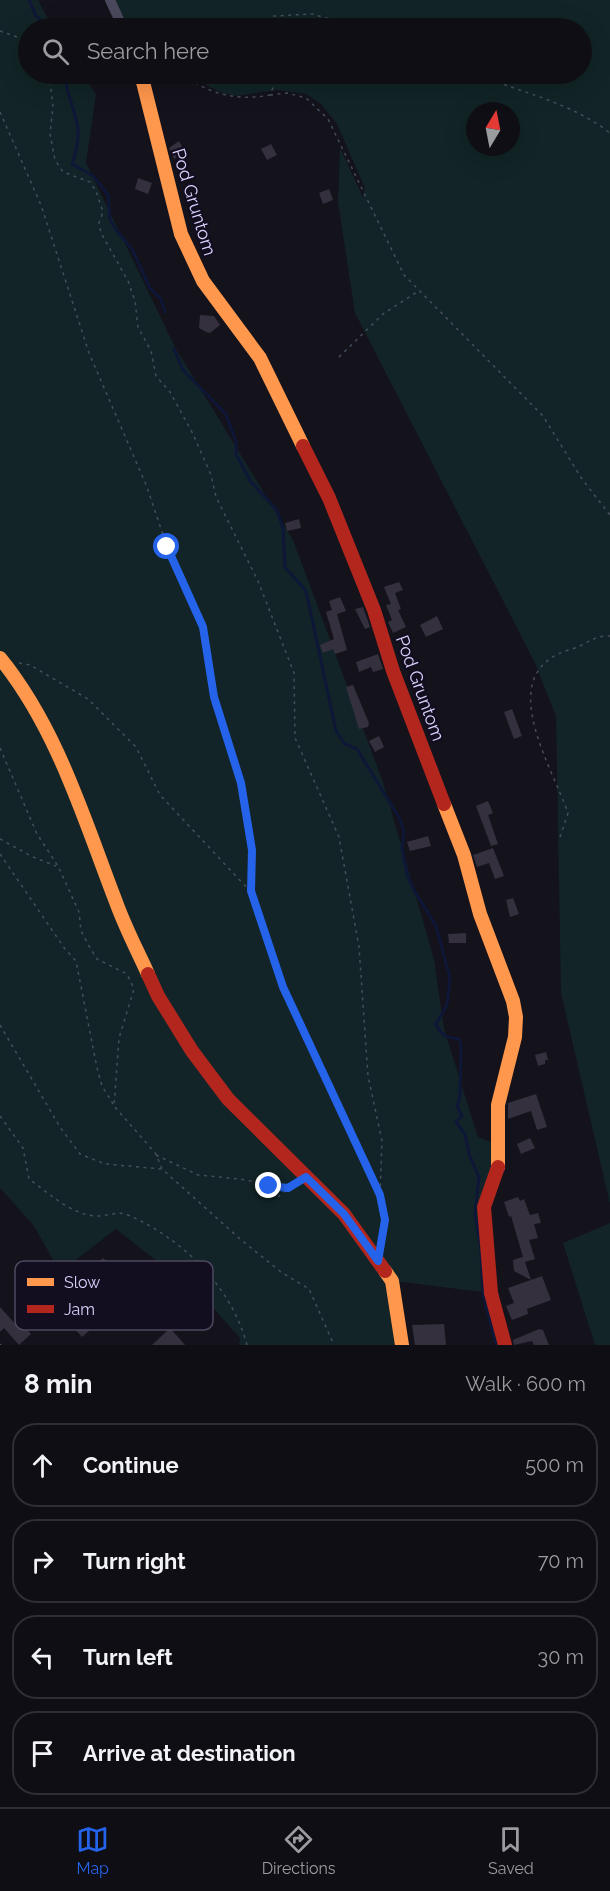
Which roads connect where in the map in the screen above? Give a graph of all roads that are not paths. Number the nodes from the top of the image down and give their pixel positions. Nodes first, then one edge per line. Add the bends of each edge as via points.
1 (110, 0) edge
2 (118, 18) edge
3 (144, 84) edge
4 (1, 659) edge
5 (402, 1345) edge
6 (505, 1345) edge

1 - 2 street
3 - 6 street, Pod Gruntom via 181,234 203,281 260,358 329,498 464,855 480,914 513,1000 515,1037 498,1105 500,1162 484,1207 491,1293
4 - 5 street via 18,680 71,782 117,904 158,996 228,1099 344,1214 392,1281

